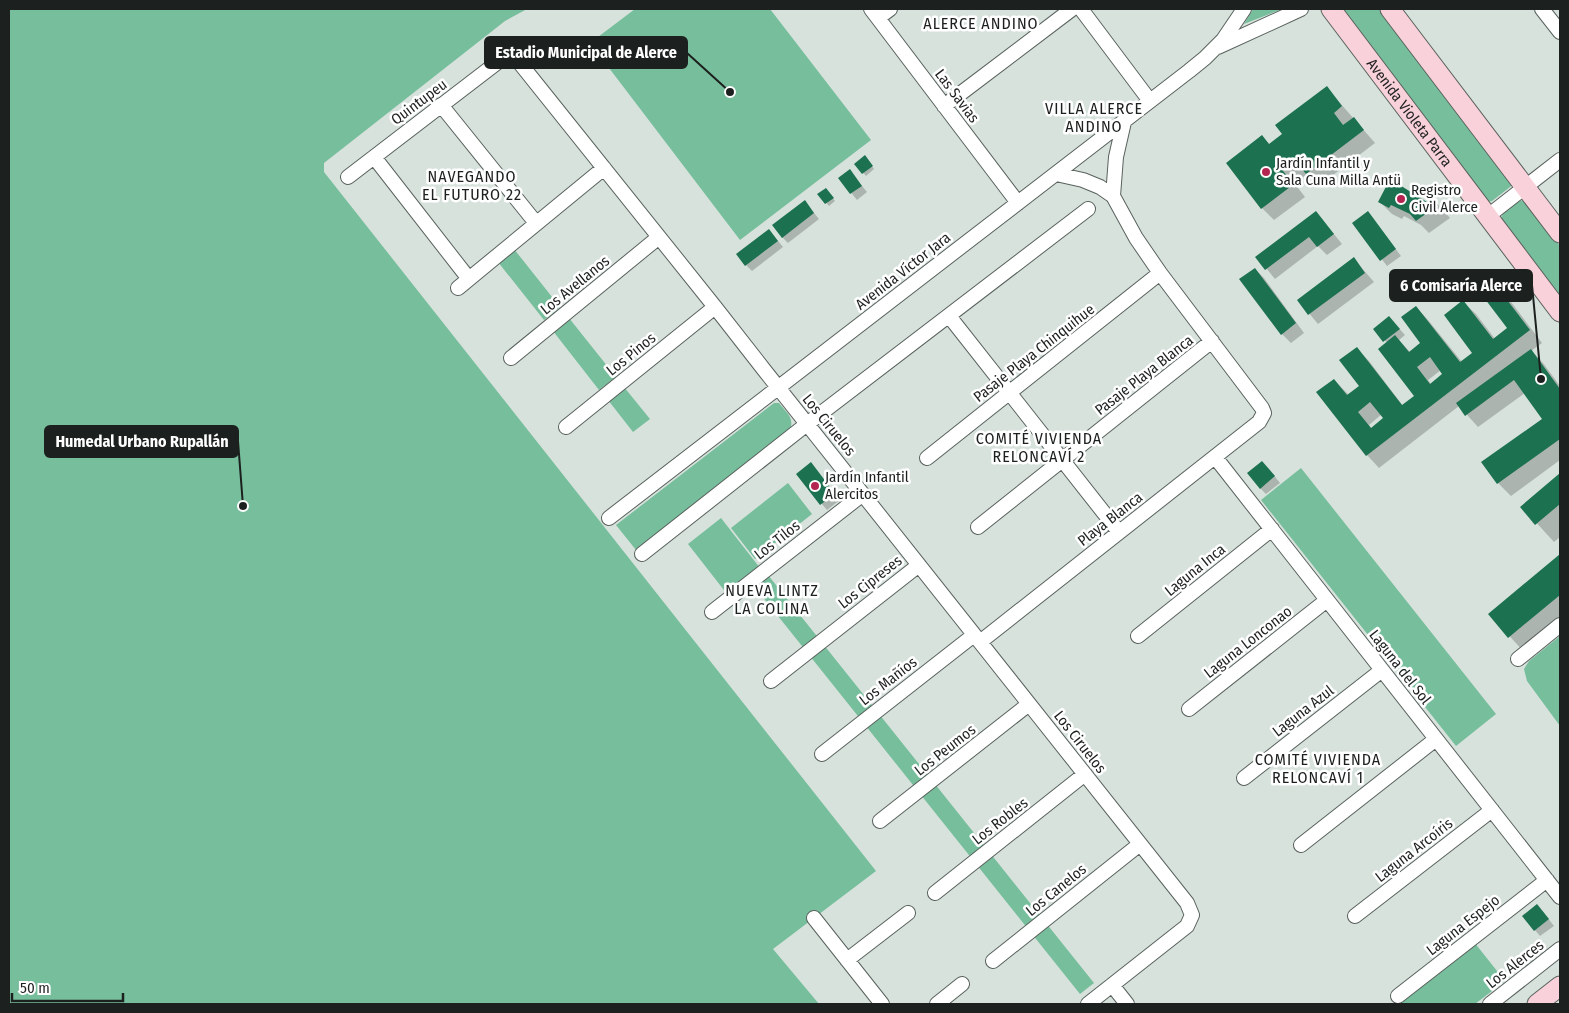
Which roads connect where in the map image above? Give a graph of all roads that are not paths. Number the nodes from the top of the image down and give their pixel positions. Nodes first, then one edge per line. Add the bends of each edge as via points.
1 (890, 9) edge
2 (1072, 9) edge
3 (1080, 9) edge
4 (1244, 9) edge
5 (1301, 9) edge
6 (1331, 9) edge
7 (1390, 9) edge
8 (1542, 9) edge
9 (874, 13) edge
10 (1560, 32) edge
11 (1219, 44) junction
12 (511, 52) joint
13 (1150, 101) junction
14 (441, 105) junction
15 (944, 106) junction
16 (1124, 122) junction
17 (374, 157) junction
18 (1560, 160) edge
19 (604, 168) junction
20 (1056, 174) junction
21 (348, 177) dead end
22 (1525, 187) junction
23 (1113, 196) junction
24 (1018, 203) junction
25 (1088, 209) dead end
26 (1488, 216) junction
27 (536, 224) junction
28 (1560, 233) edge
29 (659, 237) junction
30 (1160, 273) junction
31 (470, 279) junction
32 (458, 288) dead end
33 (716, 307) junction
34 (1560, 312) edge
35 (949, 316) junction
36 (1212, 341) junction
37 (511, 358) dead end
38 (778, 388) junction
39 (1010, 393) junction
40 (807, 424) junction
41 (566, 426) dead end
42 (1215, 457) junction
43 (927, 458) dead end
44 (1062, 460) junction
45 (862, 494) junction
46 (609, 518) dead end
47 (978, 526) dead end
48 (1272, 529) junction
49 (1120, 532) junction
50 (642, 554) dead end
51 (919, 565) junction
52 (1328, 600) junction
53 (712, 612) dead end
54 (1560, 625) edge
55 (1138, 636) dead end
56 (977, 638) junction
57 (1518, 659) dead end
58 (1382, 670) junction
59 (771, 680) dead end
60 (1029, 704) junction
61 (1189, 709) dead end
62 (1436, 739) junction
63 (822, 754) dead end
64 (1085, 774) junction
65 (1244, 778) dead end
66 (1492, 810) junction
67 (880, 821) dead end
68 (1140, 844) junction
69 (1301, 846) dead end
70 (1547, 880) junction
71 (935, 893) dead end
72 (1560, 897) edge
73 (908, 913) dead end
74 (1355, 916) dead end
75 (814, 918) dead end
76 (1560, 949) edge
77 (847, 960) junction
78 (992, 961) dead end
79 (962, 984) dead end
80 (1112, 985) junction
81 (1560, 986) edge
82 (1398, 996) dead end
83 (882, 1004) edge
84 (937, 1004) edge
85 (1088, 1004) edge
86 (1127, 1004) edge
87 (1490, 1004) edge
88 (1537, 1004) edge

1 - 9 street
2 - 15 street
3 - 13 street
4 - 11 street, Avenida Víctor Jara
5 - 11 street, Avenida Víctor Jara
6 - 26 main road, Avenida Violeta Parra
7 - 22 main road
8 - 10 street
9 - 15 street, Las Savias
11 - 13 street, Avenida Víctor Jara
12 - 14 street, Quintupeu
12 - 19 street, Los Ciruelos
13 - 16 street, Avenida Víctor Jara
14 - 17 street, Quintupeu
14 - 27 street
15 - 24 street, Las Savias
16 - 20 street, Avenida Víctor Jara
16 - 23 street via 1116,158
17 - 21 street, Quintupeu
17 - 31 street
18 - 22 street
19 - 27 street
19 - 29 street, Los Ciruelos
20 - 23 street via 1083,180
20 - 24 street, Avenida Víctor Jara
22 - 26 street
22 - 28 main road
23 - 30 street
24 - 38 street, Avenida Víctor Jara
25 - 35 street
26 - 34 main road, Avenida Violeta Parra
27 - 31 street
29 - 33 street, Los Ciruelos
29 - 37 street, Los Avellanos
30 - 36 street
30 - 39 street, Pasaje Playa Chinquihue
31 - 32 street
33 - 38 street, Los Ciruelos
33 - 41 street, Los Pinos
35 - 39 street
35 - 40 street
36 - 42 street, Playa Blanca via 1264,413 1260,422
36 - 44 street, Pasaje Playa Blanca
38 - 40 street, Los Ciruelos
38 - 46 street, Avenida Víctor Jara
39 - 43 street, Pasaje Playa Chinquihue
39 - 44 street
40 - 45 street, Los Ciruelos
40 - 50 street
42 - 48 street, Laguna del Sol
42 - 49 street, Playa Blanca
44 - 47 street, Pasaje Playa Blanca
44 - 49 street
45 - 51 street, Los Ciruelos
45 - 53 street, Los Tilos
48 - 52 street, Laguna del Sol
48 - 55 street, Laguna Inca
49 - 56 street, Playa Blanca
51 - 56 street, Los Ciruelos
51 - 59 street, Los Cipreses
52 - 58 street, Laguna del Sol
52 - 61 street, Laguna Lonconao
54 - 57 street
56 - 60 street, Los Ciruelos
56 - 63 street, Los Mañíos
58 - 62 street, Laguna del Sol
58 - 65 street, Laguna Azul
60 - 64 street, Los Ciruelos
60 - 67 street, Los Peumos
62 - 66 street, Laguna del Sol
62 - 69 street
64 - 68 street, Los Ciruelos
64 - 71 street, Los Robles
66 - 70 street, Laguna del Sol
66 - 74 street, Laguna Arcoíris
68 - 78 street, Los Canelos
68 - 80 street, Los Ciruelos via 1187,903 1192,915 1187,926
70 - 72 street, Laguna del Sol
70 - 82 street, Laguna Espejo
73 - 77 street
75 - 77 street
76 - 87 street, Los Alerces
77 - 83 street
79 - 84 street
80 - 85 street
80 - 86 street
81 - 88 main road

